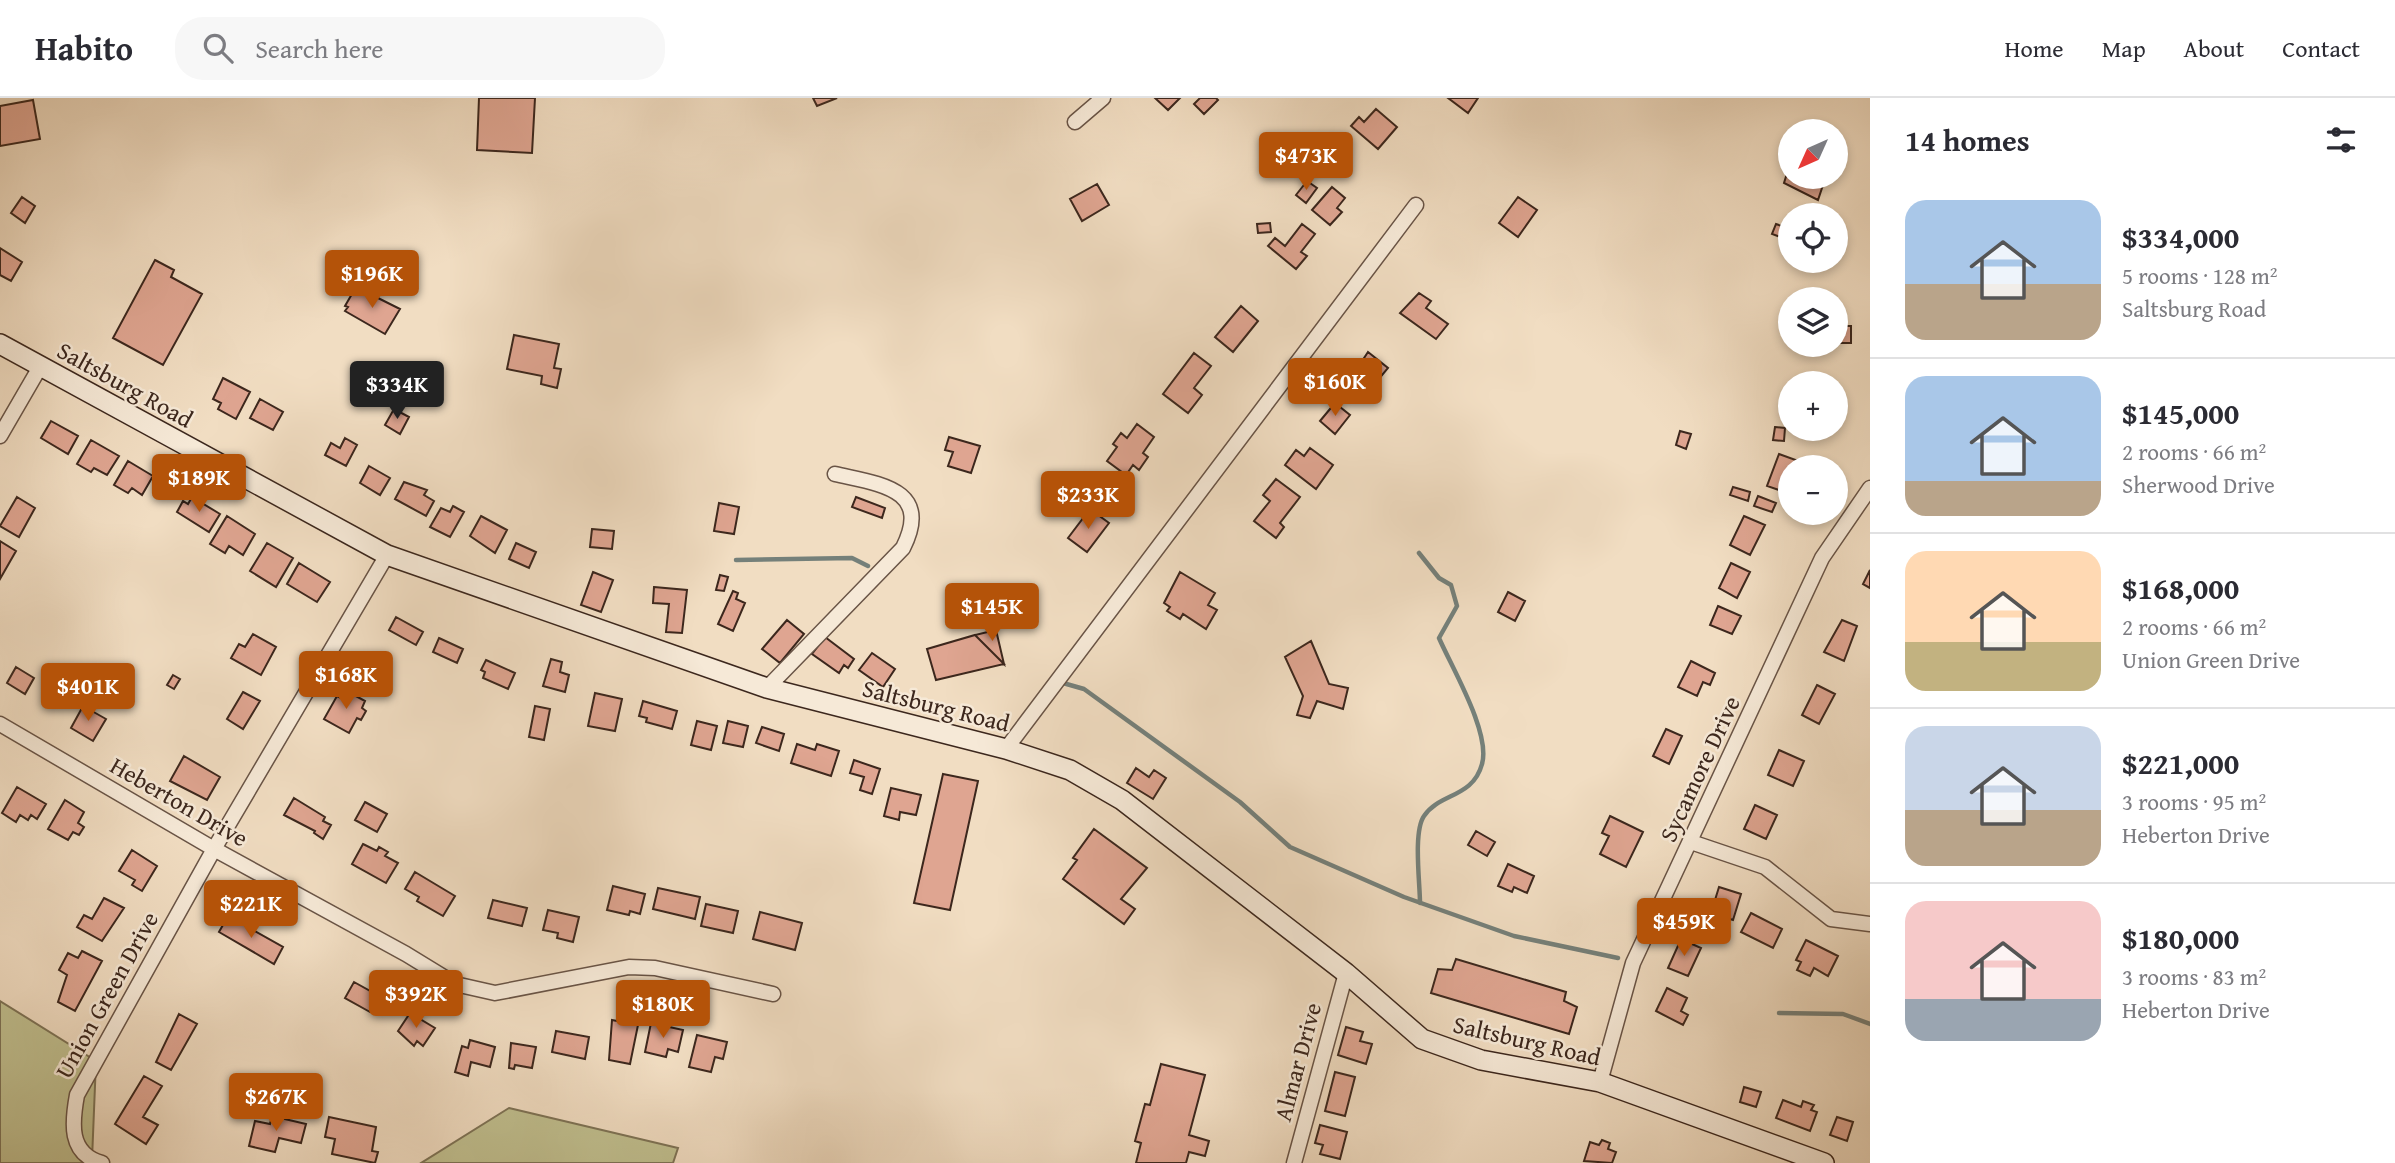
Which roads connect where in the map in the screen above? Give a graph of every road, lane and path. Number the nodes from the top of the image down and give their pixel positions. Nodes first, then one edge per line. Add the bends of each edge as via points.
1 (1103, 98) edge
2 (1075, 122) dead end
3 (1416, 205) dead end
4 (0, 344) edge
5 (40, 367) junction
6 (0, 436) edge
7 (835, 474) dead end
8 (1870, 488) edge
9 (387, 555) junction
10 (767, 688) junction
11 (0, 724) edge
12 (1006, 749) junction
13 (1691, 842) junction
14 (214, 849) junction
15 (1870, 924) edge
16 (1346, 973) junction
17 (774, 994) dead end
18 (1600, 1082) junction
19 (102, 1163) edge
20 (1294, 1163) edge
21 (1824, 1163) edge

1 - 2 street
3 - 12 street
4 - 5 main road, Saltsburg Road
5 - 6 street
5 - 9 main road, Saltsburg Road
7 - 10 street via 903,494 910,506 912,531 903,548
8 - 13 street, Sycamore Drive via 1822,558
9 - 10 main road, Saltsburg Road
9 - 14 street, Union Green Drive
10 - 12 main road, Saltsburg Road
11 - 14 street, Heberton Drive
12 - 16 main road, Saltsburg Road via 1070,770 1122,800
13 - 15 street via 1765,867 1831,919
13 - 18 street, Sycamore Drive via 1633,963
14 - 17 street, Heberton Drive via 455,984 495,993 629,967 655,968
14 - 19 street, Union Green Drive via 77,1095 71,1127 77,1145
16 - 18 main road, Saltsburg Road via 1422,1039 1444,1049
16 - 20 street, Almar Drive
18 - 21 main road, Saltsburg Road

